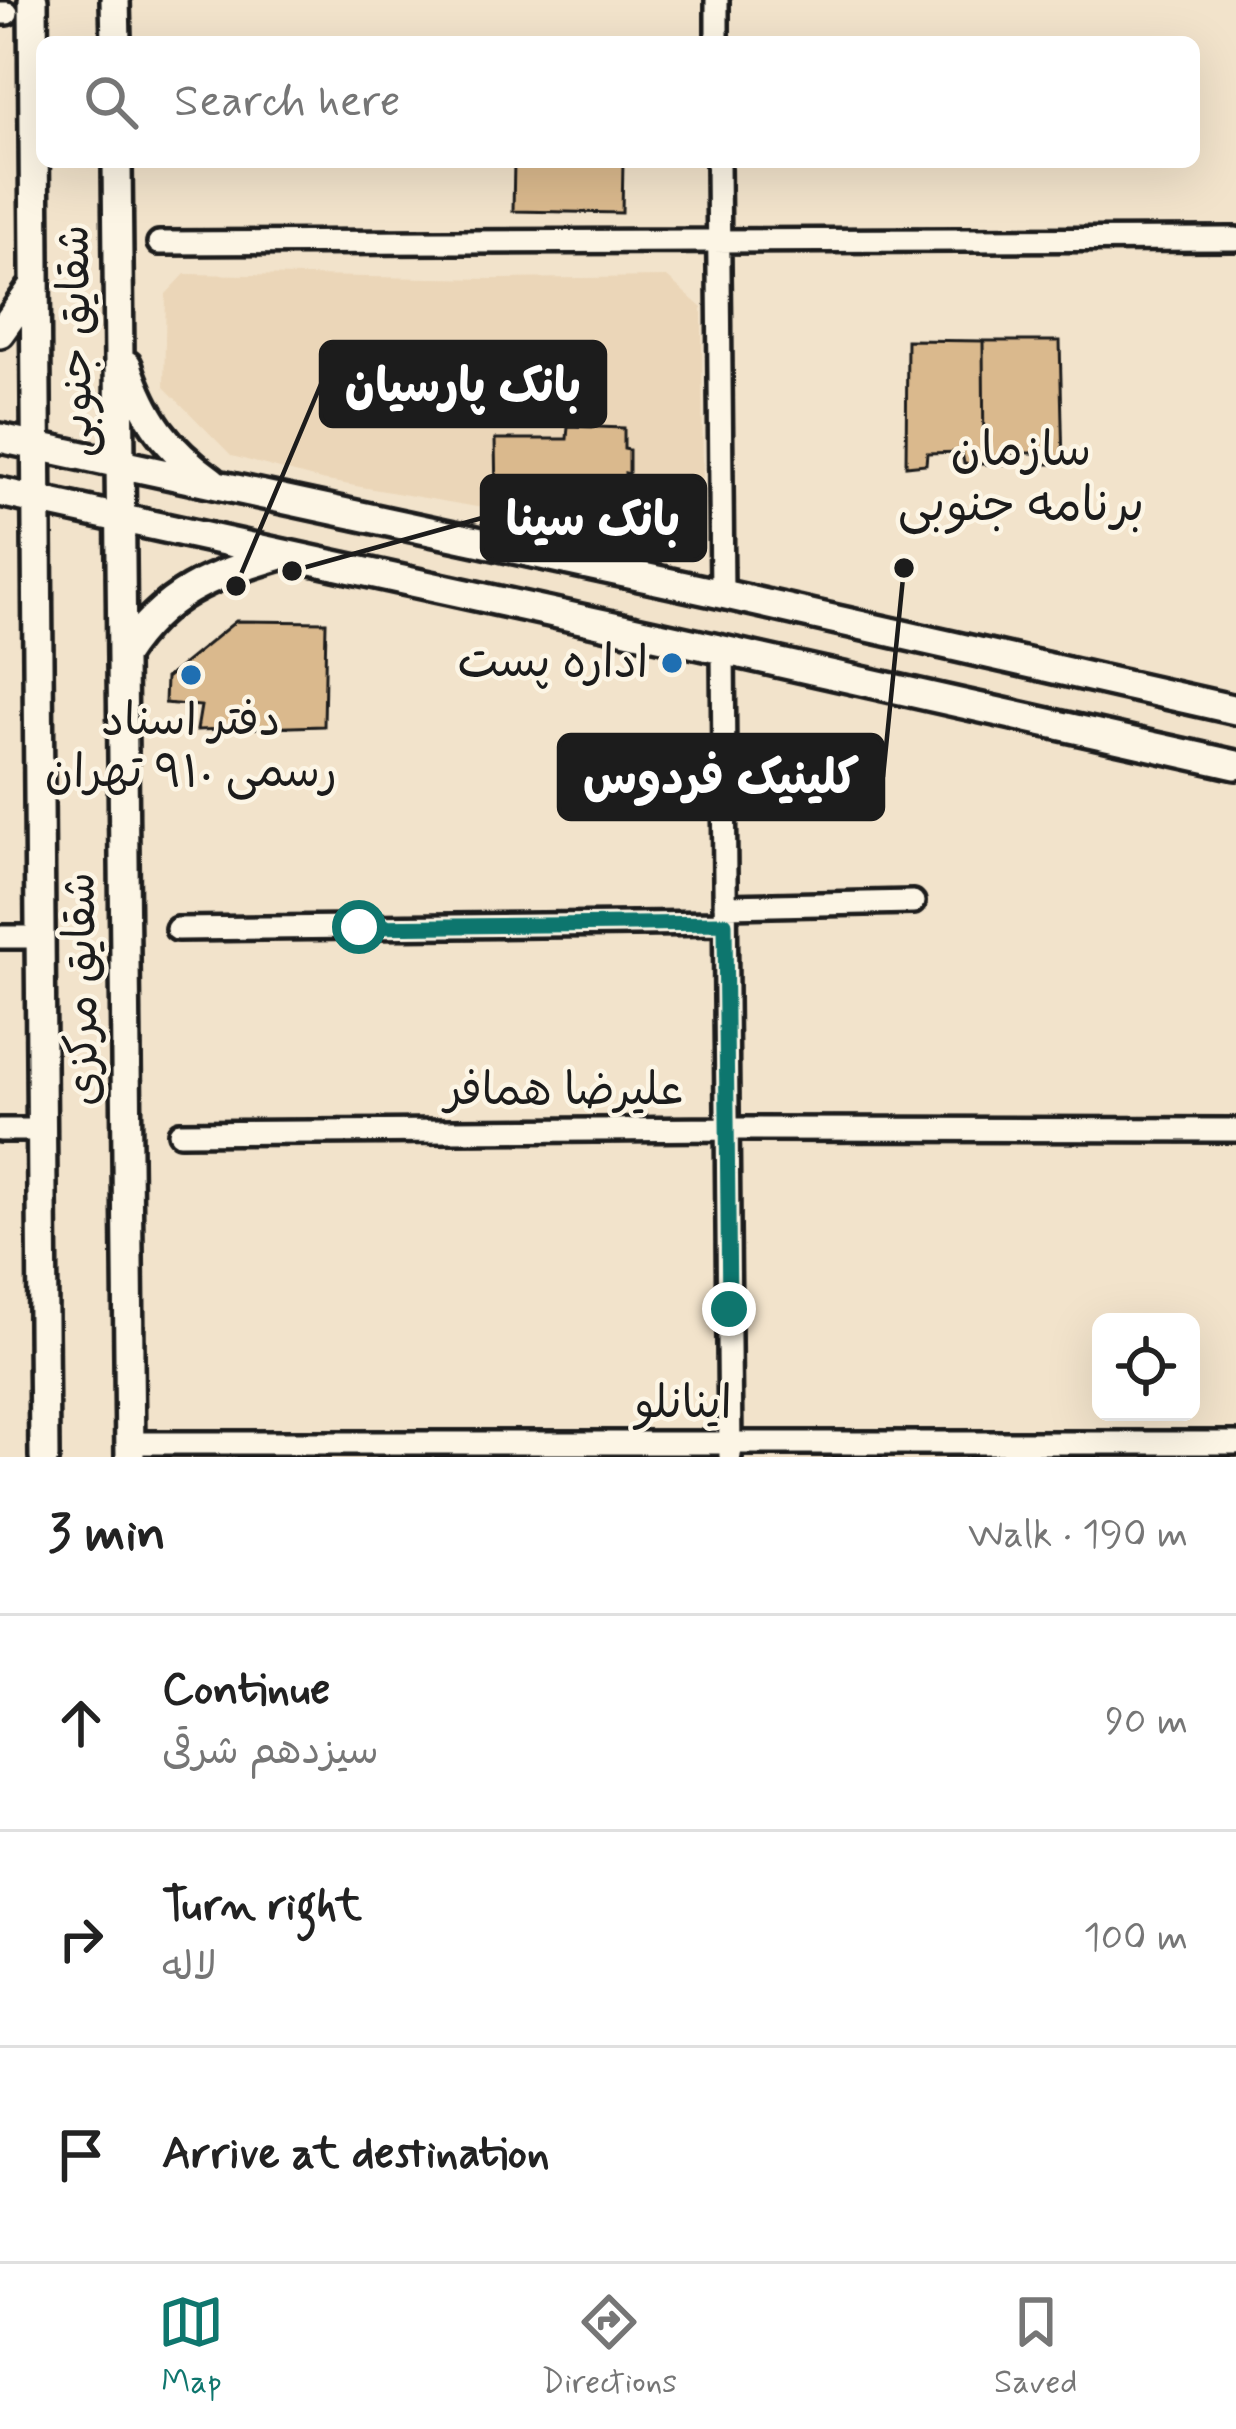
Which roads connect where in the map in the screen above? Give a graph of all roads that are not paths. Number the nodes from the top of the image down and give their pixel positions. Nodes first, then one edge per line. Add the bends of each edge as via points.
1 (116, 0) edge
2 (717, 0) edge
3 (13, 9) edge
4 (116, 36) edge
5 (717, 36) edge
6 (117, 168) edge
7 (718, 168) edge
8 (1236, 238) edge
9 (719, 241) junction
10 (159, 244) dead end
11 (35, 284) junction
12 (0, 333) edge
13 (119, 339) junction
14 (0, 438) edge
15 (36, 446) junction
16 (120, 465) junction
17 (220, 488) junction
18 (0, 492) edge
19 (36, 500) junction
20 (120, 520) junction
21 (285, 554) junction
22 (722, 594) junction
23 (723, 650) junction
24 (122, 656) junction
25 (1236, 710) edge
26 (1236, 765) edge
27 (913, 902) dead end
28 (725, 915) junction
29 (177, 929) dead end
30 (0, 937) edge
31 (40, 938) junction
32 (727, 1129) junction
33 (0, 1130) edge
34 (42, 1130) junction
35 (1236, 1130) edge
36 (180, 1133) dead end
37 (1236, 1443) edge
38 (130, 1450) edge
39 (730, 1450) edge
40 (44, 1457) edge

1 - 4 main road
2 - 5 street
3 - 11 main road, شقایق جنوبی
6 - 13 main road, شقایق جنوبی
7 - 9 street
8 - 9 street
9 - 10 street
9 - 22 street
11 - 12 main road
11 - 15 main road, شقایق جنوبی
13 - 16 main road, شقایق جنوبی
13 - 17 main road via 151,421
14 - 15 main road
15 - 16 main road
15 - 19 main road, شقایق جنوبی
16 - 17 main road
16 - 20 main road, شقایق جنوبی
17 - 22 main road
18 - 19 main road
19 - 20 main road
19 - 31 main road, شقایق مرکزی
20 - 21 main road
20 - 24 main road, شقایق مرکزی
21 - 23 main road
21 - 24 main road via 180,594 139,629
22 - 25 main road
23 - 26 main road
23 - 28 street
24 - 38 main road, شقایق مرکزی
27 - 28 street
28 - 29 street
28 - 32 street
30 - 31 street
31 - 34 main road, شقایق مرکزی
32 - 35 street, علیرضا همافر
32 - 36 street, علیرضا همافر
32 - 39 street
33 - 34 street
34 - 40 main road, شقایق مرکزی
37 - 39 street, اینانلو
38 - 39 street, اینانلو

